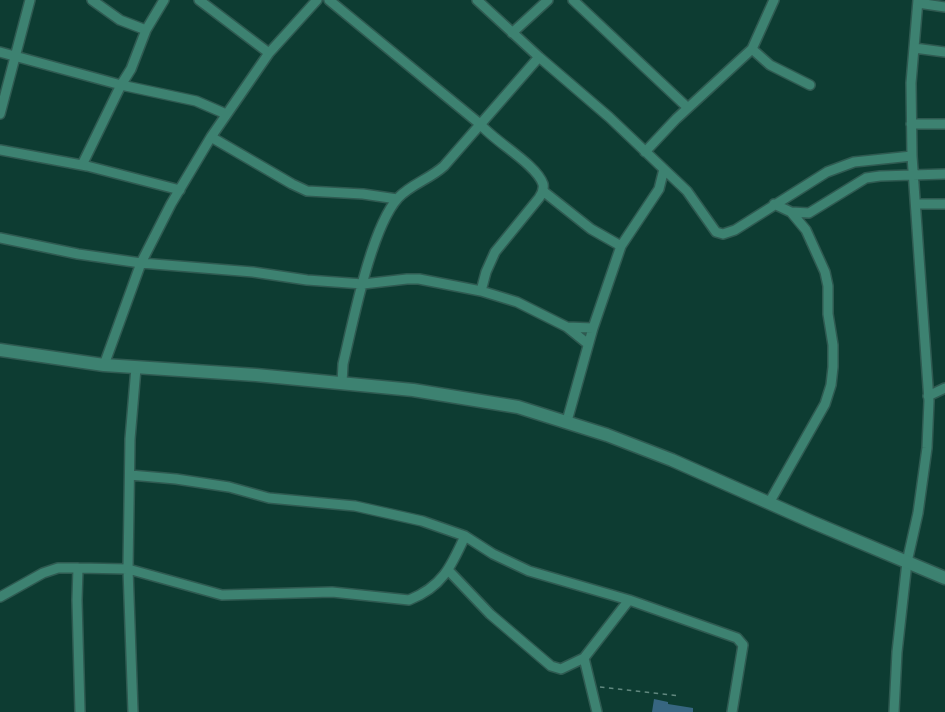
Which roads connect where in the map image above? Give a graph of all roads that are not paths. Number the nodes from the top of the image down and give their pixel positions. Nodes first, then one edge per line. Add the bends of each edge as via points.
1 (30, 0) edge
2 (92, 0) edge
3 (164, 0) edge
4 (199, 0) edge
5 (317, 0) edge
6 (329, 0) edge
7 (477, 0) edge
8 (548, 0) edge
9 (573, 0) edge
10 (774, 0) edge
11 (918, 1) edge
12 (945, 7) edge
13 (146, 30) junction
14 (512, 33) junction
15 (914, 48) junction
16 (752, 49) junction
17 (0, 52) edge
18 (945, 52) edge
19 (269, 53) junction
20 (15, 56) junction
21 (539, 57) junction
22 (121, 85) junction
23 (810, 85) dead end
24 (688, 108) junction
25 (0, 114) edge
26 (226, 114) junction
27 (480, 124) junction
28 (911, 124) junction
29 (945, 124) edge
30 (211, 137) junction
31 (0, 150) edge
32 (645, 152) junction
33 (912, 156) junction
34 (82, 165) junction
35 (663, 169) junction
36 (945, 174) edge
37 (913, 175) junction
38 (676, 180) junction
39 (659, 189) junction
40 (180, 190) junction
41 (543, 191) junction
42 (397, 200) junction
43 (774, 204) junction
44 (916, 204) junction
45 (945, 204) edge
46 (791, 212) junction
47 (809, 213) junction
48 (806, 230) junction
49 (0, 238) edge
50 (621, 246) junction
51 (141, 262) junction
52 (363, 285) junction
53 (481, 291) junction
54 (567, 327) junction
55 (592, 328) junction
56 (588, 344) junction
57 (0, 350) edge
58 (104, 365) junction
59 (136, 368) junction
60 (342, 383) junction
61 (945, 388) edge
62 (928, 396) junction
63 (567, 422) junction
64 (130, 476) junction
65 (770, 503) junction
66 (465, 536) junction
67 (907, 562) junction
68 (78, 567) junction
69 (128, 569) junction
70 (448, 571) junction
71 (945, 578) edge
72 (0, 597) edge
73 (629, 600) junction
74 (584, 658) junction
75 (80, 712) edge
76 (133, 712) edge
77 (597, 712) edge
78 (732, 712) edge
79 (894, 712) edge

1 - 20 street
2 - 13 street via 120,20
3 - 13 street
4 - 19 street
5 - 19 street
6 - 27 street
7 - 14 street
8 - 14 street
9 - 24 street
10 - 16 street
11 - 12 street
11 - 15 street
13 - 22 street
14 - 21 street
15 - 18 street
15 - 28 street
16 - 23 street
16 - 24 street
17 - 20 street
19 - 26 street
20 - 22 street
20 - 25 street
21 - 27 street
21 - 32 street
22 - 26 street via 196,102
22 - 34 street
24 - 32 street
26 - 30 street
27 - 41 street via 534,172
27 - 42 street via 434,175
28 - 29 street
28 - 33 street
30 - 40 street
30 - 42 street via 307,191
31 - 34 street
32 - 35 street
33 - 37 street
33 - 43 street via 843,165
34 - 40 street
35 - 38 street
35 - 39 street
36 - 37 street
37 - 44 street
37 - 47 street via 866,178
38 - 39 street
38 - 43 street via 716,232 723,234
39 - 50 street
40 - 51 street
41 - 50 street via 591,229
41 - 53 street via 495,252
42 - 52 street via 375,243
43 - 46 street
44 - 45 street
44 - 62 street
46 - 47 street
46 - 48 street
47 - 48 street
48 - 65 street via 828,286 833,345 831,385 825,404
49 - 51 street
50 - 55 street
51 - 52 street
51 - 58 street
52 - 53 street via 419,279
52 - 60 street via 343,364
53 - 54 street via 517,302
54 - 55 street
54 - 56 street
55 - 56 street
56 - 63 street
57 - 58 street
58 - 59 street
59 - 60 street
59 - 64 street
60 - 63 street via 518,407
61 - 62 street
62 - 67 street via 925,467
63 - 65 street via 672,460
64 - 66 street via 229,487 269,498 378,509
64 - 69 street
65 - 67 street
66 - 70 street
66 - 73 street via 529,571
67 - 71 street
67 - 79 street
68 - 69 street
68 - 72 street via 43,573
68 - 75 street
69 - 70 street via 214,594 332,592 401,600 420,595
69 - 76 street
70 - 74 street via 490,614 551,666 561,669
73 - 74 street
73 - 78 street via 741,641
74 - 77 street

